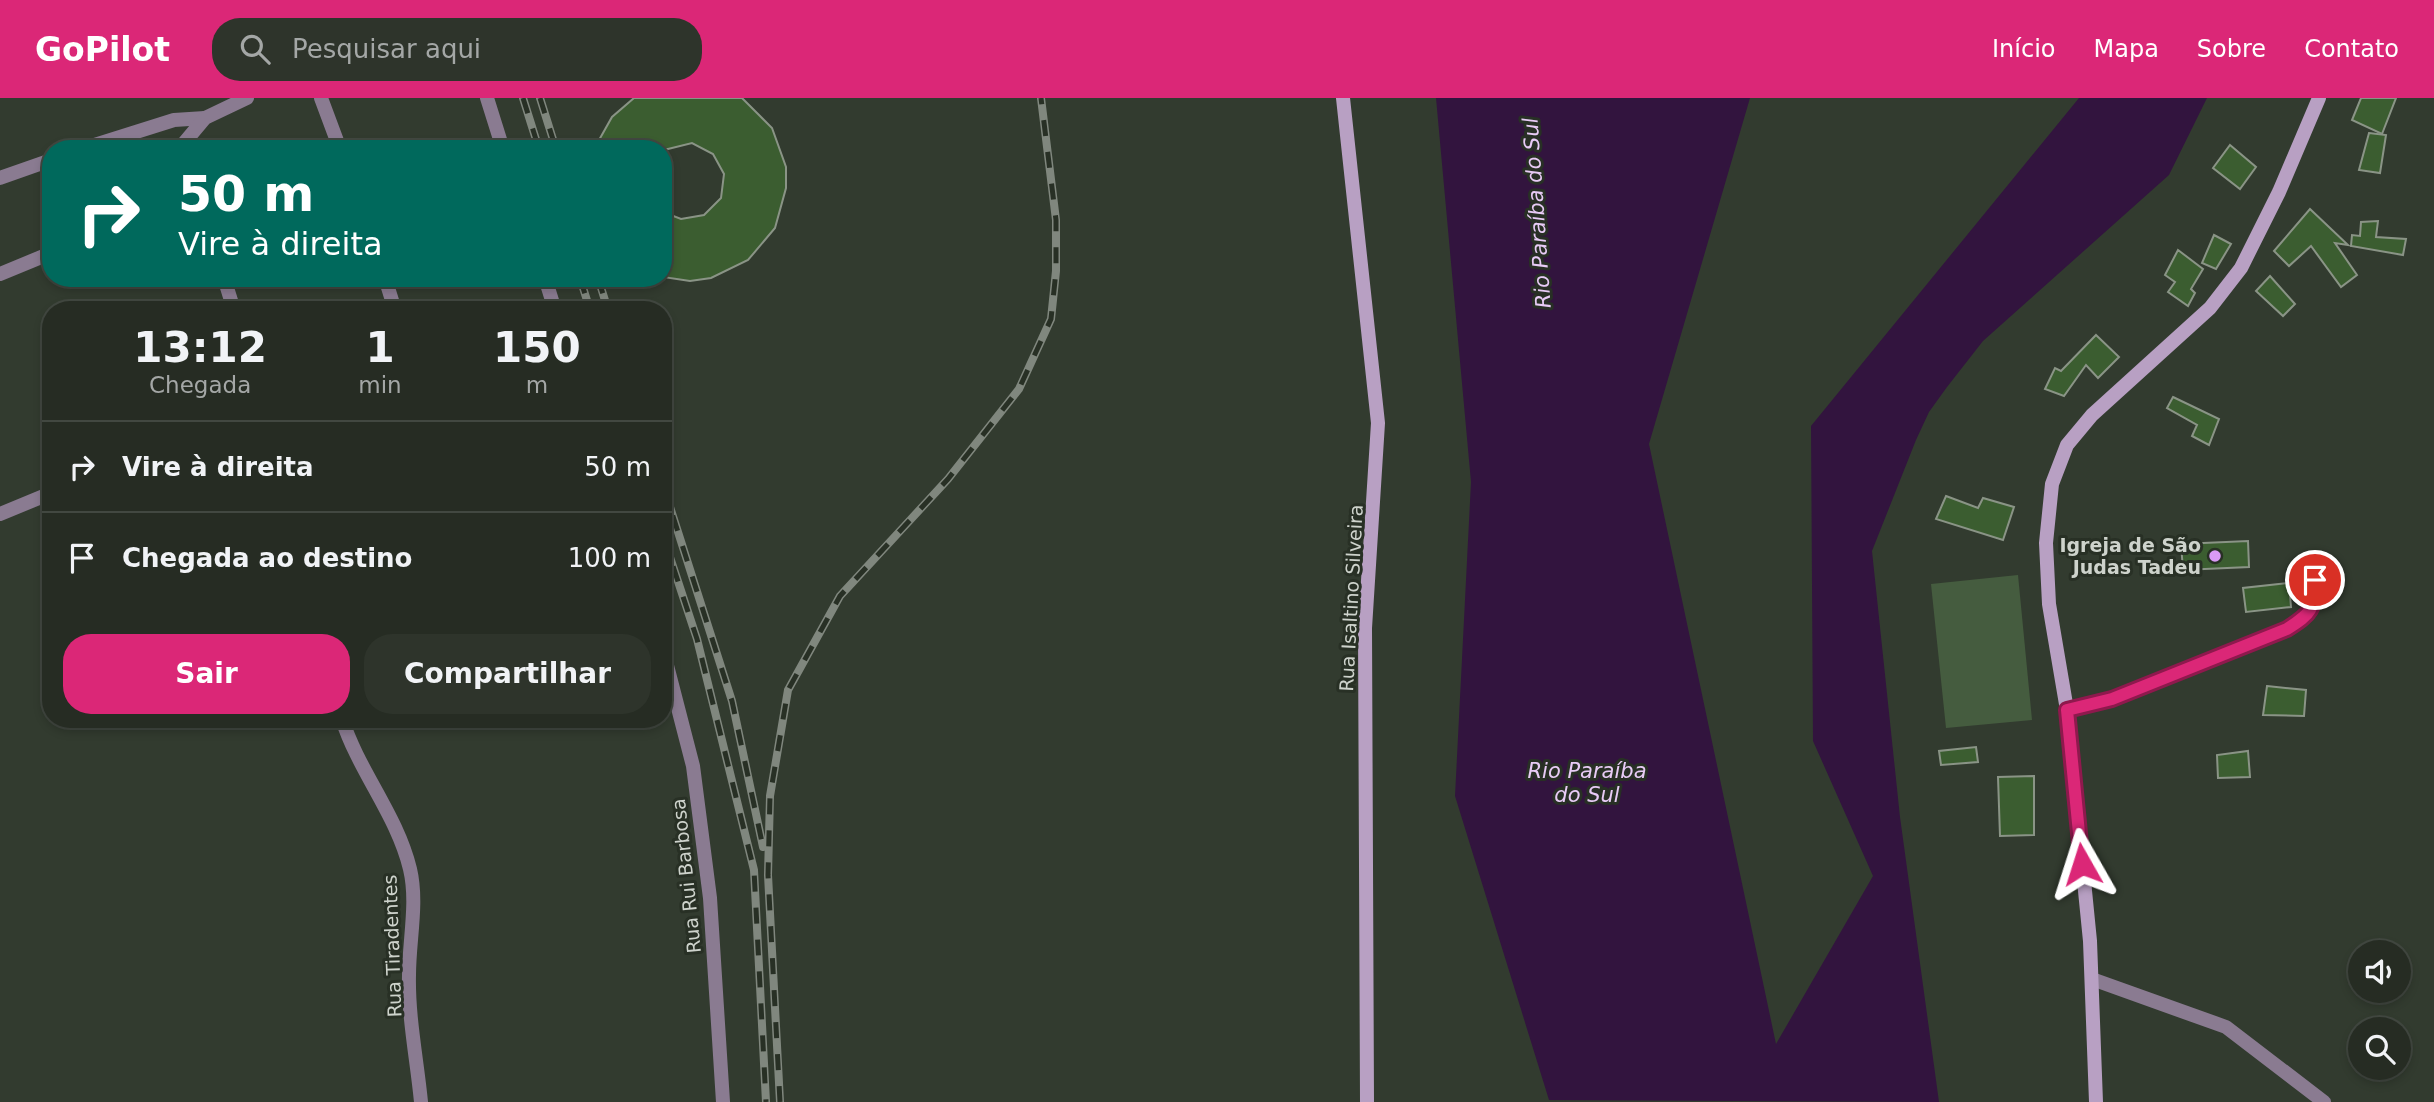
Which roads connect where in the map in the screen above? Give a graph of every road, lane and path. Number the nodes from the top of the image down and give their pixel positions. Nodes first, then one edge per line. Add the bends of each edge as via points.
1 (247, 98) edge
2 (321, 98) edge
3 (487, 98) edge
4 (1343, 98) edge
5 (2319, 98) edge
6 (205, 118) junction
7 (111, 140) edge
8 (187, 140) edge
9 (337, 140) edge
10 (499, 140) edge
11 (42, 163) edge
12 (0, 178) edge
13 (42, 257) edge
14 (0, 274) edge
15 (42, 497) edge
16 (0, 514) edge
17 (2315, 580) dead end
18 (672, 685) edge
19 (2067, 710) junction
20 (345, 728) edge
21 (2092, 979) junction
22 (414, 1102) edge
23 (421, 1102) edge
24 (723, 1102) edge
25 (1367, 1102) edge
26 (2096, 1102) edge
27 (2324, 1102) edge

1 - 6 street
2 - 9 street
3 - 10 street
4 - 25 street, Rua Isaltino Silveira via 1378,423 1365,628
5 - 19 street via 2241,268 2210,308 2092,415 2067,446 2052,484 2046,543 2049,604
6 - 7 street via 174,120
6 - 8 street
11 - 12 street
13 - 14 street
15 - 16 street
17 - 19 lane via 2315,602 2308,615 2287,629 2112,699
18 - 24 street, Rua Rui Barbosa via 693,766 710,898
19 - 21 street
20 - 23 street, Rua Tiradentes via 352,750 393,821 410,870 409,977
21 - 26 street
21 - 27 street via 2226,1027
22 - 23 street, Rua Tiradentes

